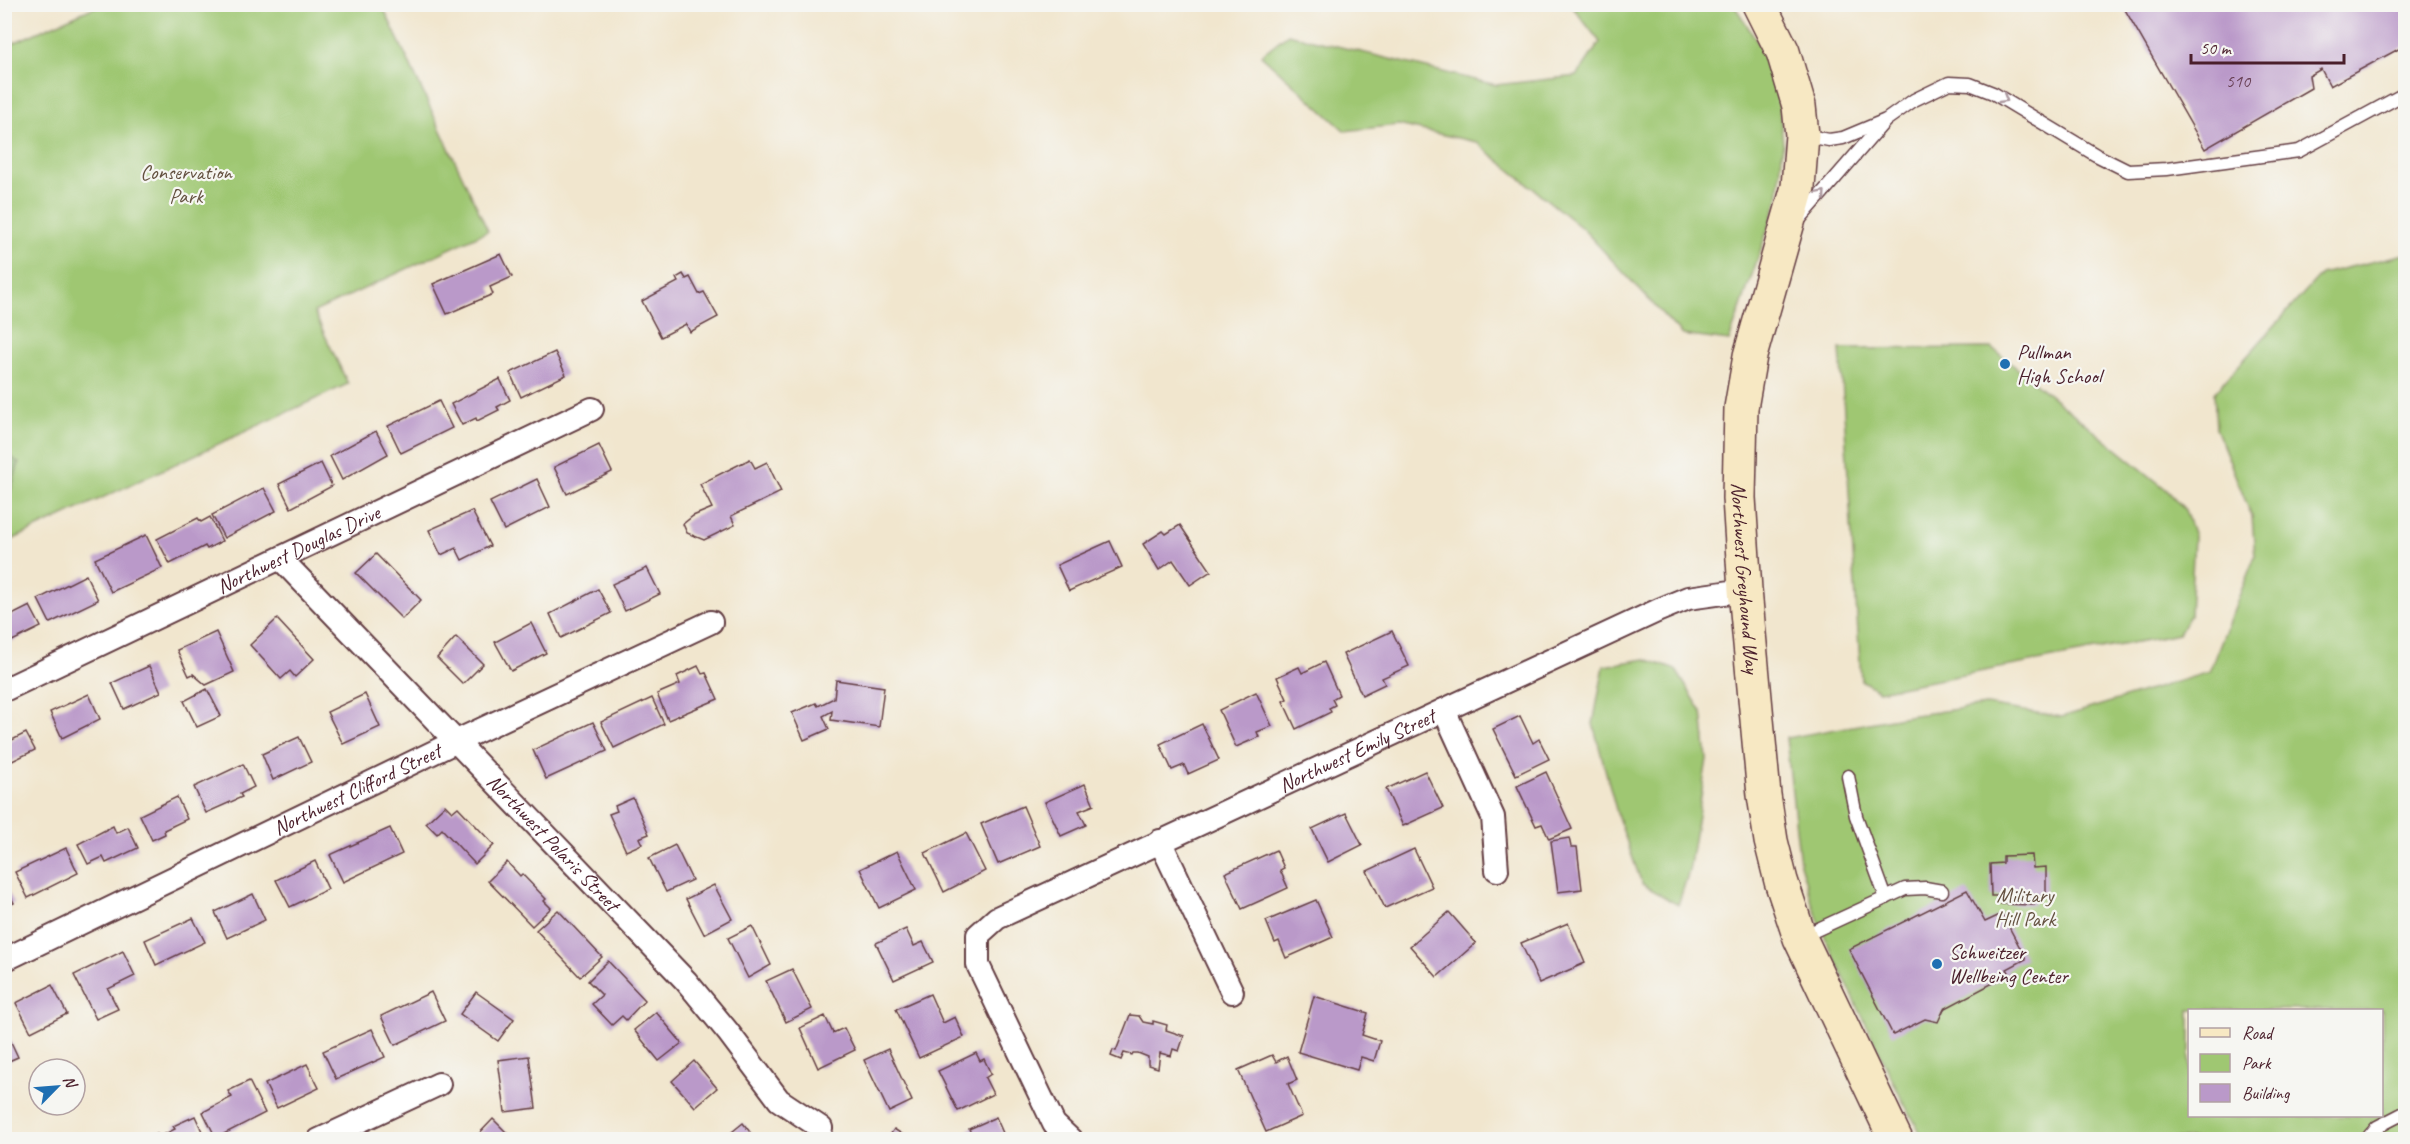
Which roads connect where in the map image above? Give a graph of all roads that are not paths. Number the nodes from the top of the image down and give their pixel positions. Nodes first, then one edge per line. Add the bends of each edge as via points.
1 (1759, 4) edge
2 (2406, 93) edge
3 (1886, 120) junction
4 (1802, 135) junction
5 (1784, 238) junction
6 (592, 409) dead end
7 (281, 559) junction
8 (1745, 590) junction
9 (711, 622) dead end
10 (4, 690) edge
11 (1444, 710) junction
12 (456, 741) junction
13 (1848, 776) dead end
14 (1160, 841) junction
15 (1497, 870) dead end
16 (1942, 891) dead end
17 (1886, 898) junction
18 (1800, 938) junction
19 (4, 960) edge
20 (1232, 992) dead end
21 (439, 1084) dead end
22 (2406, 1112) edge
23 (821, 1128) dead end
24 (319, 1140) edge
25 (1071, 1140) edge
26 (1896, 1140) edge
27 (2367, 1140) edge

1 - 4 street, Northwest Greyhound Way via 1789,69 1800,106
3 -> 2 lane via 1914,100 1949,83 1970,84 1993,93 2128,171 2167,169 2299,151
3 - 4 lane via 1842,138
5 -> 3 lane
4 - 5 street, Northwest Greyhound Way via 1798,187
5 - 8 street, Northwest Greyhound Way via 1750,356 1741,408 1739,498
6 - 7 street, Northwest Douglas Drive
7 - 10 street, Northwest Douglas Drive
7 - 12 street, Northwest Polaris Street
8 - 11 street, Northwest Emily Street via 1688,598
8 - 18 street, Northwest Greyhound Way via 1771,841
9 - 12 street, Northwest Clifford Street
11 - 14 street, Northwest Emily Street
11 - 15 street via 1493,817
12 - 19 street, Northwest Clifford Street
12 - 23 street, Northwest Polaris Street via 686,981 779,1100
13 - 17 lane via 1856,816
14 - 20 street
14 - 25 street, Northwest Emily Street via 997,918 978,934 978,964 1054,1124
16 - 17 lane via 1905,889
17 - 18 lane
18 - 26 street, Northwest Greyhound Way
21 - 24 street
22 - 27 lane via 2378,1127

